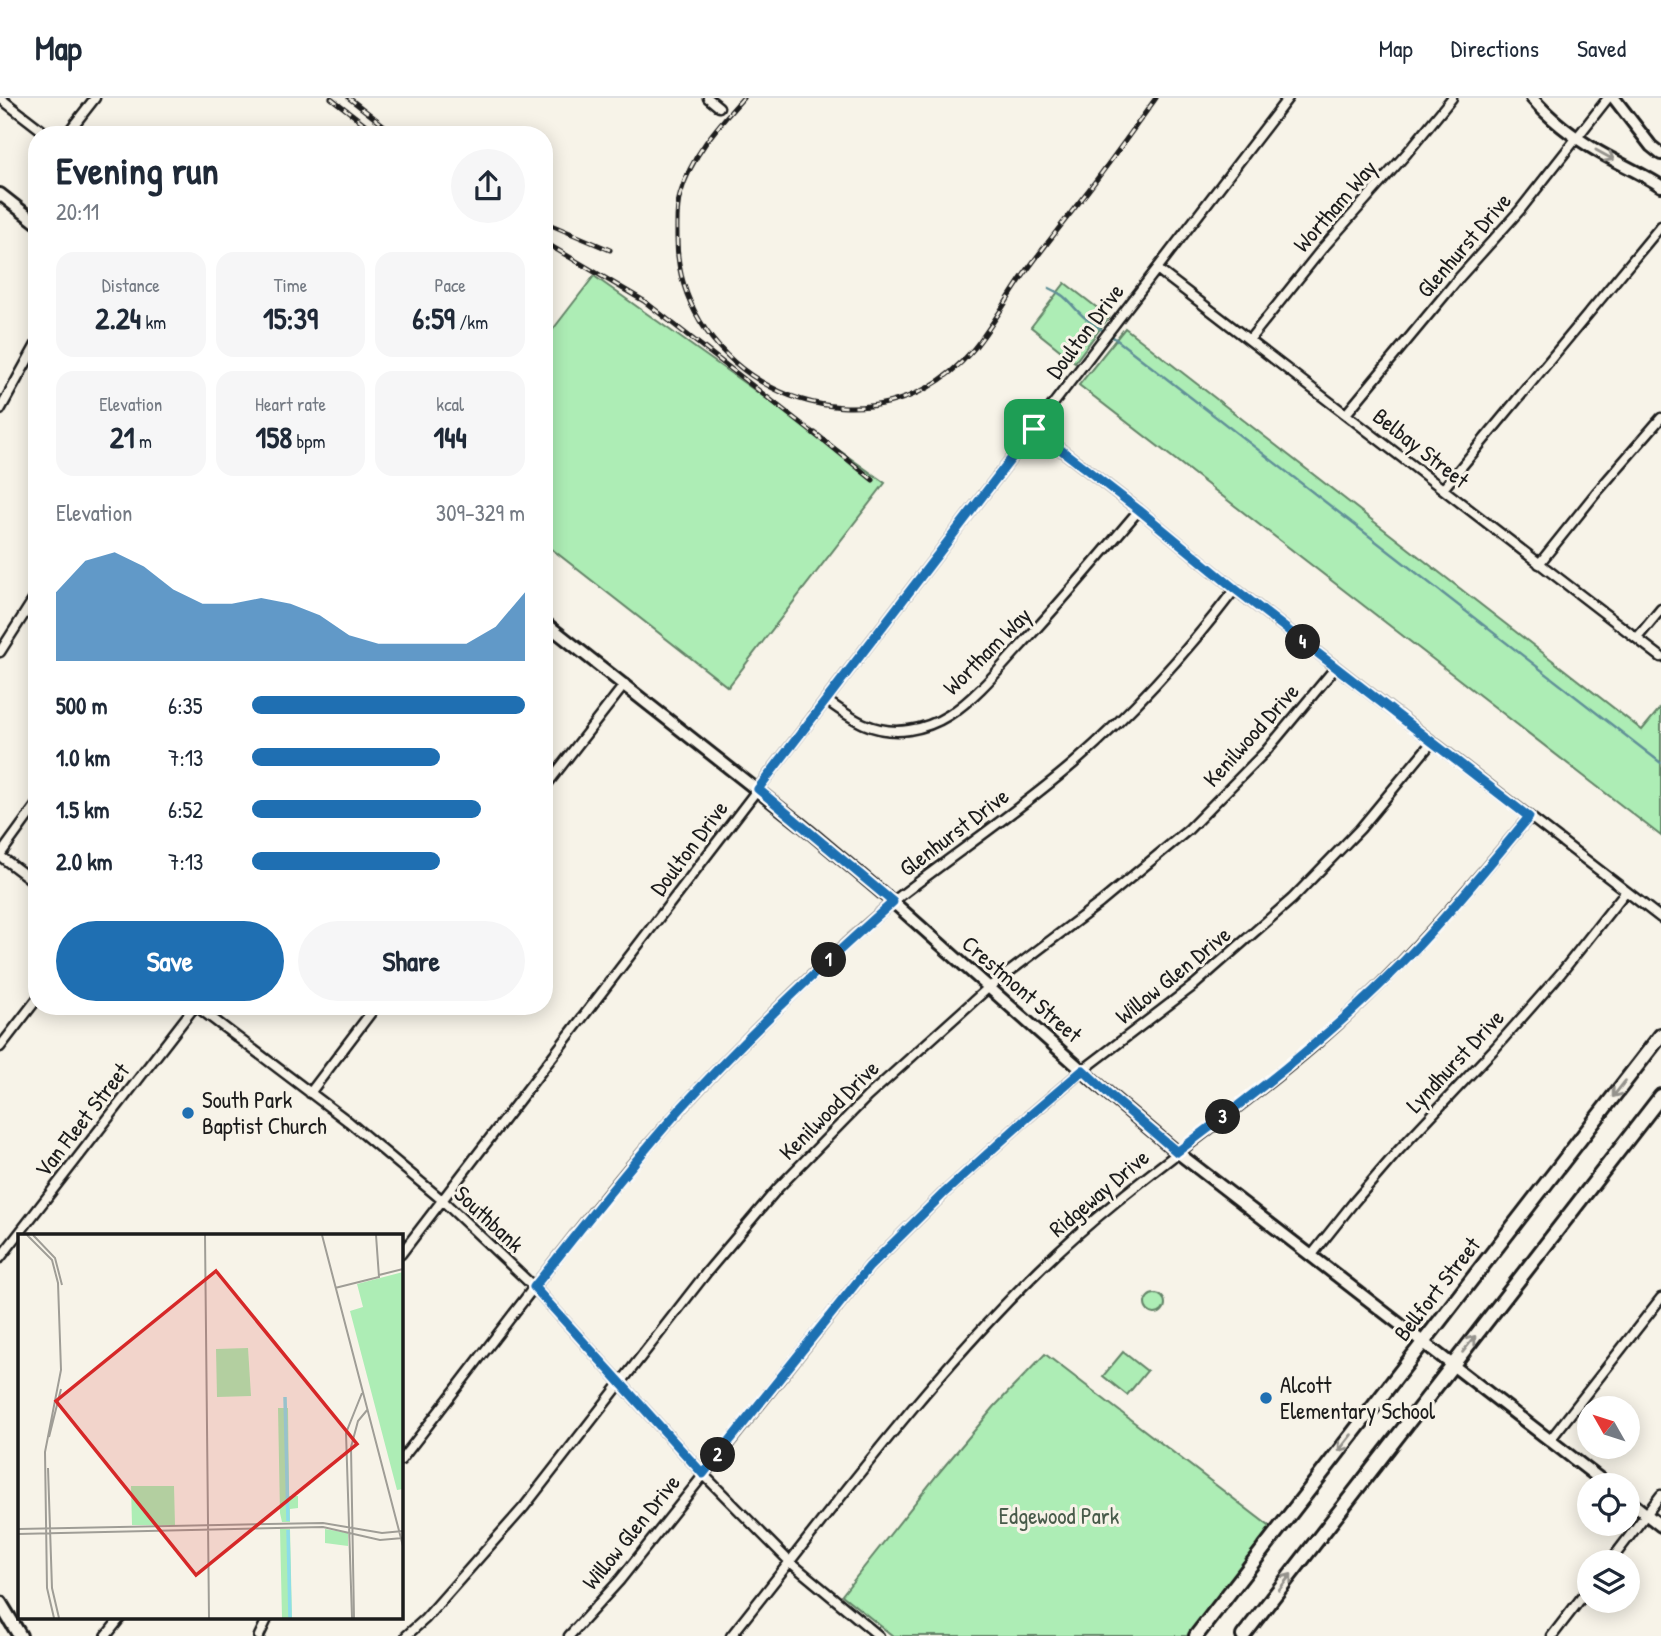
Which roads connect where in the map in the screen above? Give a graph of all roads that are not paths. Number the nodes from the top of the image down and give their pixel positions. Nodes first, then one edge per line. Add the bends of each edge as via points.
1 (0, 98) edge
2 (94, 98) edge
3 (708, 98) edge
4 (1288, 98) edge
5 (1452, 98) edge
6 (1532, 98) edge
7 (1608, 98) edge
8 (1614, 98) edge
9 (719, 107) dead end
10 (36, 126) edge
11 (73, 126) edge
12 (1577, 137) junction
13 (1661, 154) edge
14 (1661, 186) edge
15 (0, 194) edge
16 (28, 216) edge
17 (1661, 226) edge
18 (1157, 269) junction
19 (1249, 340) junction
20 (28, 359) edge
21 (0, 410) edge
22 (1346, 414) junction
23 (1661, 418) edge
24 (1034, 429) junction
25 (1443, 489) junction
26 (1139, 510) junction
27 (1539, 564) junction
28 (1235, 589) junction
29 (28, 608) edge
30 (1661, 609) edge
31 (553, 629) edge
32 (1637, 638) junction
33 (0, 652) edge
34 (1661, 657) edge
35 (1336, 667) junction
36 (625, 684) junction
37 (826, 700) junction
38 (1432, 742) junction
39 (553, 776) edge
40 (758, 789) junction
41 (28, 816) edge
42 (1529, 817) junction
43 (0, 855) edge
44 (28, 877) edge
45 (1626, 891) junction
46 (893, 902) junction
47 (1661, 918) edge
48 (988, 988) junction
49 (28, 1011) edge
50 (188, 1015) edge
51 (207, 1015) edge
52 (369, 1015) edge
53 (1661, 1035) edge
54 (0, 1047) edge
55 (1083, 1070) junction
56 (310, 1093) junction
57 (1661, 1096) edge
58 (1177, 1152) junction
59 (442, 1200) junction
60 (19, 1234) edge
61 (18, 1235) edge
62 (402, 1253) edge
63 (1311, 1256) junction
64 (0, 1258) edge
65 (534, 1287) junction
66 (1661, 1298) edge
67 (1423, 1342) junction
68 (1453, 1364) junction
69 (621, 1383) junction
70 (1550, 1440) junction
71 (402, 1459) edge
72 (1592, 1473) edge
73 (703, 1474) junction
74 (1661, 1495) edge
75 (1640, 1509) edge
76 (1646, 1514) junction
77 (1661, 1526) edge
78 (1619, 1550) edge
79 (790, 1562) junction
80 (0, 1603) edge
81 (1577, 1604) edge
82 (120, 1618) edge
83 (268, 1618) edge
84 (20, 1636) edge
85 (106, 1636) edge
86 (259, 1636) edge
87 (406, 1636) edge
88 (569, 1636) edge
89 (731, 1636) edge
90 (879, 1636) edge
91 (1195, 1636) edge
92 (1243, 1636) edge
93 (1552, 1636) edge

1 - 10 street
2 - 11 street
3 - 9 street
4 - 18 street, Doulton Drive
5 - 19 street, Wortham Way
6 - 12 street
7 - 12 street, Glenhurst Drive
8 - 13 street
12 -> 14 street
12 - 22 street, Glenhurst Drive
15 - 16 street
17 - 25 street
18 - 19 street, Belbay Street
18 - 24 street, Doulton Drive
19 - 22 street, Belbay Street
20 - 21 street
22 - 25 street, Belbay Street
23 - 27 street
24 - 26 street
24 - 37 street, Doulton Drive
25 - 27 street, Belbay Street
26 - 28 street
26 - 37 street, Wortham Way via 1006,662 950,715 909,730 890,730 852,719
27 - 32 street, Belbay Street
28 - 35 street
28 - 46 street, Glenhurst Drive via 1167,672 1102,737 1036,794
29 - 33 street
30 - 32 street
31 - 36 street, Crestmont Street
32 - 34 street, Belbay Street
35 - 38 street
35 - 48 street, Kenilwood Drive via 1266,751 1188,830
36 - 39 street
36 - 40 street, Crestmont Street
37 - 40 street, Doulton Drive
38 - 42 street
38 - 55 street, Willow Glen Drive via 1360,829 1292,899 1193,986
40 - 46 street, Crestmont Street
40 - 59 street, Doulton Drive
41 - 43 street
42 - 45 street
42 - 58 street, Ridgeway Drive via 1387,978 1318,1043
43 - 44 street
45 - 47 street
45 - 63 street, Lyndhurst Drive via 1561,973 1398,1152
46 - 48 street, Crestmont Street
46 - 65 street, Glenhurst Drive via 756,1030 683,1107
48 - 55 street, Crestmont Street
48 - 69 street, Kenilwood Drive via 867,1097 778,1188
49 - 54 street
50 - 60 street, Van Fleet Street
51 - 56 street, Southbank
52 - 56 street
53 -> 67 main road, Bellfort Street
55 - 58 street, Crestmont Street
55 - 73 street, Willow Glen Drive via 943,1194 869,1267
56 - 59 street, Southbank
68 -> 57 main road
58 - 63 street, Crestmont Street
58 - 79 street, Ridgeway Drive via 1040,1268 963,1348
59 - 62 street, Doulton Drive
59 - 65 street, Southbank
61 - 64 street, Van Fleet Street
63 - 67 street, Crestmont Street
65 - 69 street, Southbank
65 - 71 street, Glenhurst Drive
66 - 70 street
67 - 68 street, Crestmont Street
67 -> 91 main road, Bellfort Street
68 - 70 street, Crestmont Street
92 -> 68 main road
69 - 73 street, Southbank
69 - 87 street, Kenilwood Drive via 524,1507
70 - 72 street, Crestmont Street
73 - 79 street, Southbank
73 - 88 street, Willow Glen Drive via 620,1580
74 - 76 street
75 - 76 street
76 - 77 street
76 - 78 street
79 - 89 street, Ridgeway Drive
79 - 90 street, Southbank
80 - 84 main road
81 - 93 street
82 - 85 street
83 - 86 street

